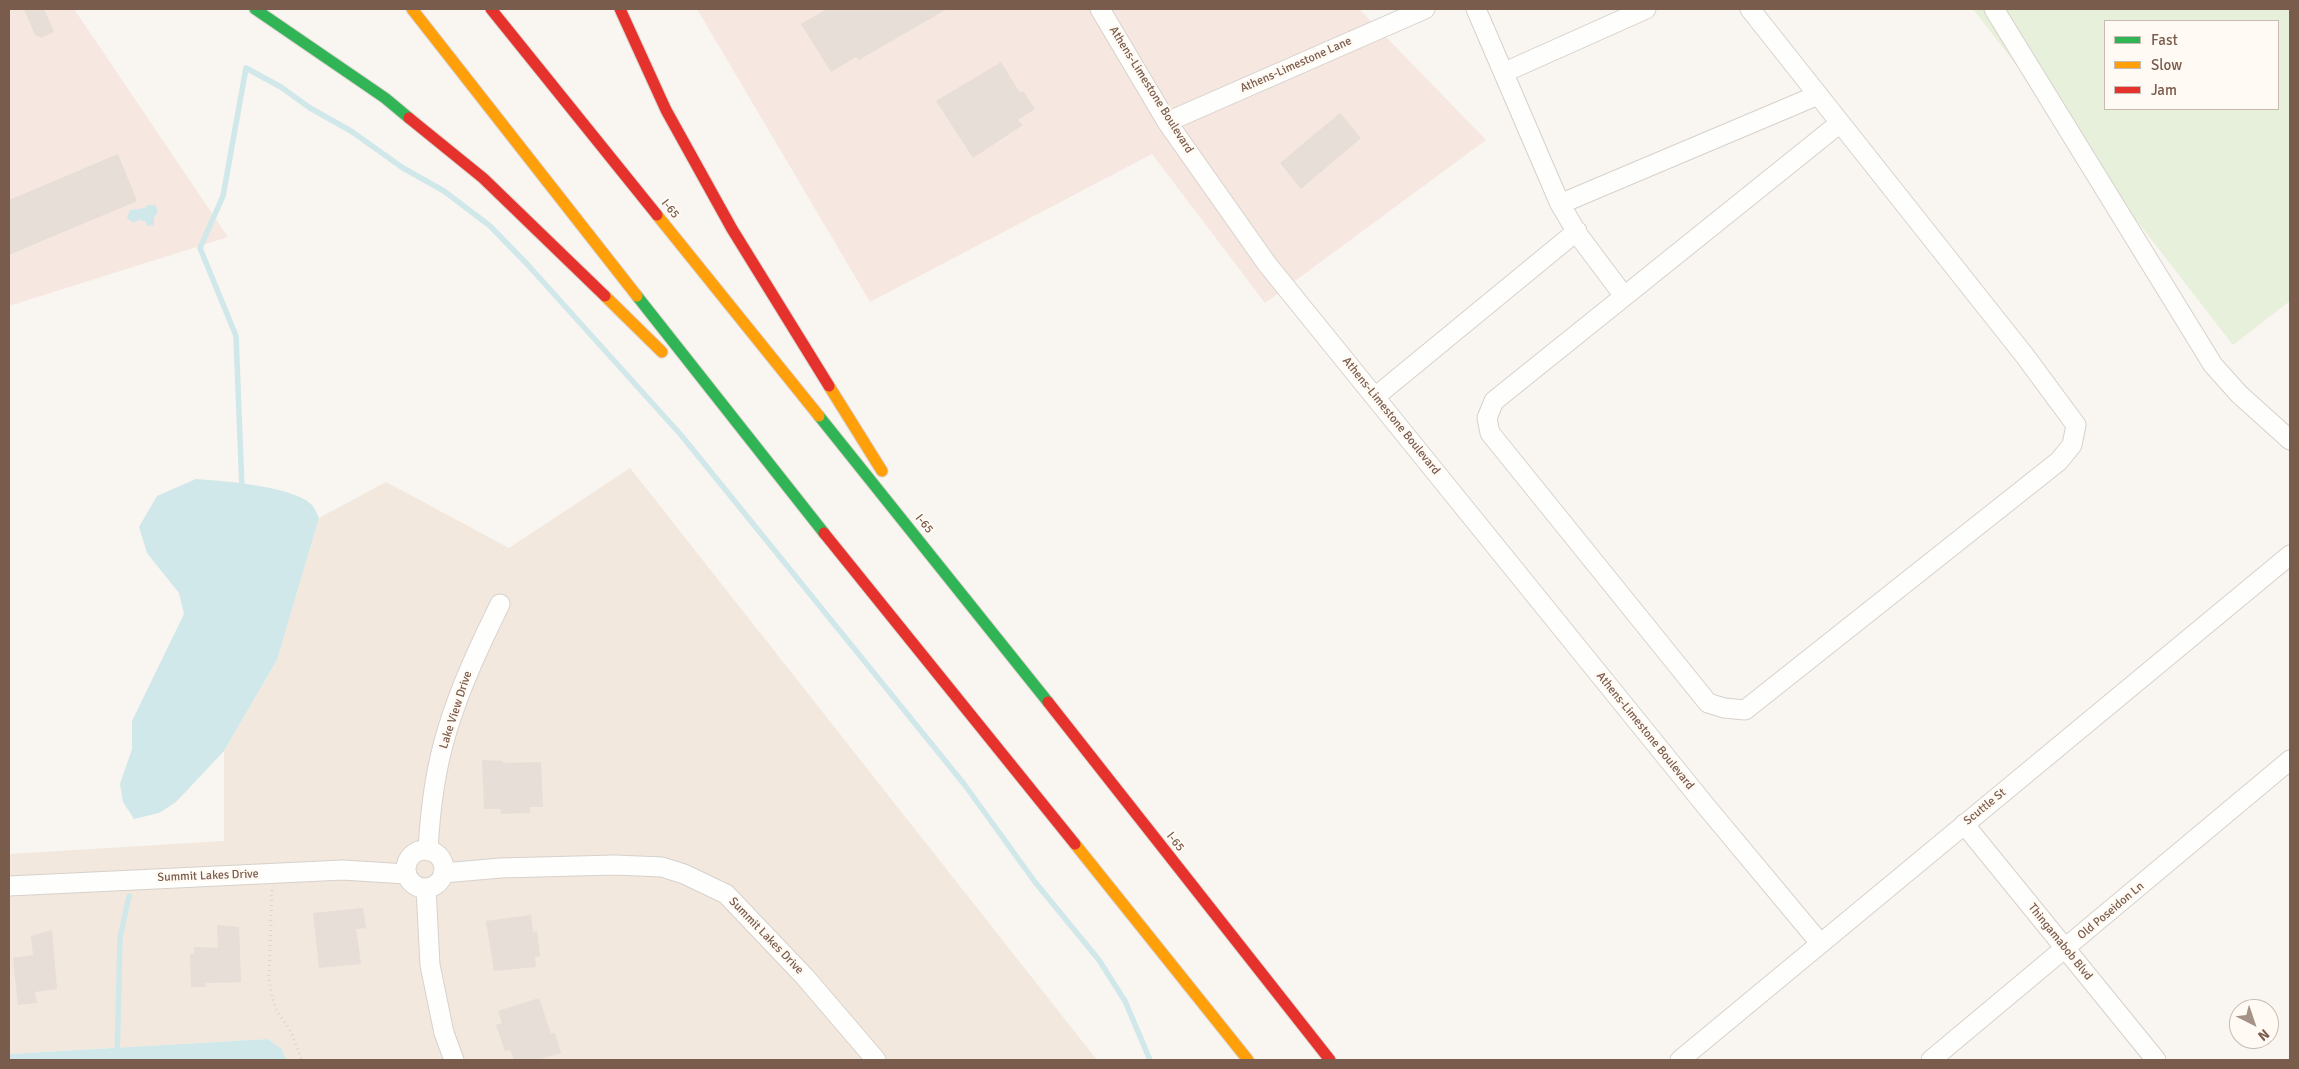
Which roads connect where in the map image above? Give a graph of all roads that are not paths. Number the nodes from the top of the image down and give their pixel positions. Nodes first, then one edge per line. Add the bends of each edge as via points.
1 (255, 9) edge
2 (412, 9) edge
3 (491, 9) edge
4 (620, 9) edge
5 (1100, 9) edge
6 (1425, 9) edge
7 (1476, 9) edge
8 (1646, 9) edge
9 (1750, 9) edge
10 (1994, 9) edge
11 (1505, 72) junction
12 (1818, 95) junction
13 (1167, 122) junction
14 (1840, 123) junction
15 (1560, 204) junction
16 (1577, 231) junction
17 (1624, 296) junction
18 (1375, 397) junction
19 (734, 420) junction
20 (2290, 440) edge
21 (888, 480) dead end
22 (898, 497) dead end
23 (2290, 555) edge
24 (945, 572) junction
25 (500, 604) dead end
26 (2290, 760) edge
27 (1964, 824) junction
28 (428, 851) junction
29 (443, 873) junction
30 (406, 874) junction
31 (9, 886) edge
32 (426, 888) junction
33 (1820, 942) junction
34 (2066, 949) junction
35 (454, 1060) edge
36 (876, 1060) edge
37 (1248, 1060) edge
38 (1330, 1060) edge
39 (1680, 1060) edge
40 (1931, 1060) edge
41 (2156, 1060) edge

1 - 19 highway via 384,98 483,178
2 - 19 highway
3 - 24 highway, I-65
4 - 21 highway via 666,110 732,229
5 - 13 street, Athens-Limestone Boulevard
6 - 13 street, Athens-Limestone Lane
7 - 11 street
8 - 11 street
9 - 12 street
10 - 20 street via 2213,365 2239,394
11 - 15 street
12 - 14 street
12 - 15 street
13 - 18 street, Athens-Limestone Boulevard via 1267,264
14 - 17 street
14 - 17 street via 2076,425 2072,445 2059,461 1745,710 1708,703 1490,433 1486,418 1494,401
15 - 16 street
16 - 17 street
16 - 18 street
18 - 33 street, Athens-Limestone Boulevard
19 - 37 highway
22 - 24 highway
23 - 27 street, Scuttle St
24 - 38 highway, I-65
25 - 28 street, Lake View Drive via 469,669 446,731 431,805
26 - 34 street, Old Poseidon Ln
27 - 33 street, Scuttle St
27 - 34 street, Thingamabob Blvd
28 - 29 street via 438,856
28 - 30 street via 411,856
29 - 32 street via 437,883
29 - 36 street, Summit Lakes Drive via 615,865 662,868 684,874 726,894 805,977
30 - 31 street, Summit Lakes Drive via 342,870
30 - 32 street via 411,883
32 - 35 street via 430,965 444,1032
33 - 39 street, Scuttle St
34 - 40 street, Old Poseidon Ln
34 - 41 street, Thingamabob Blvd

